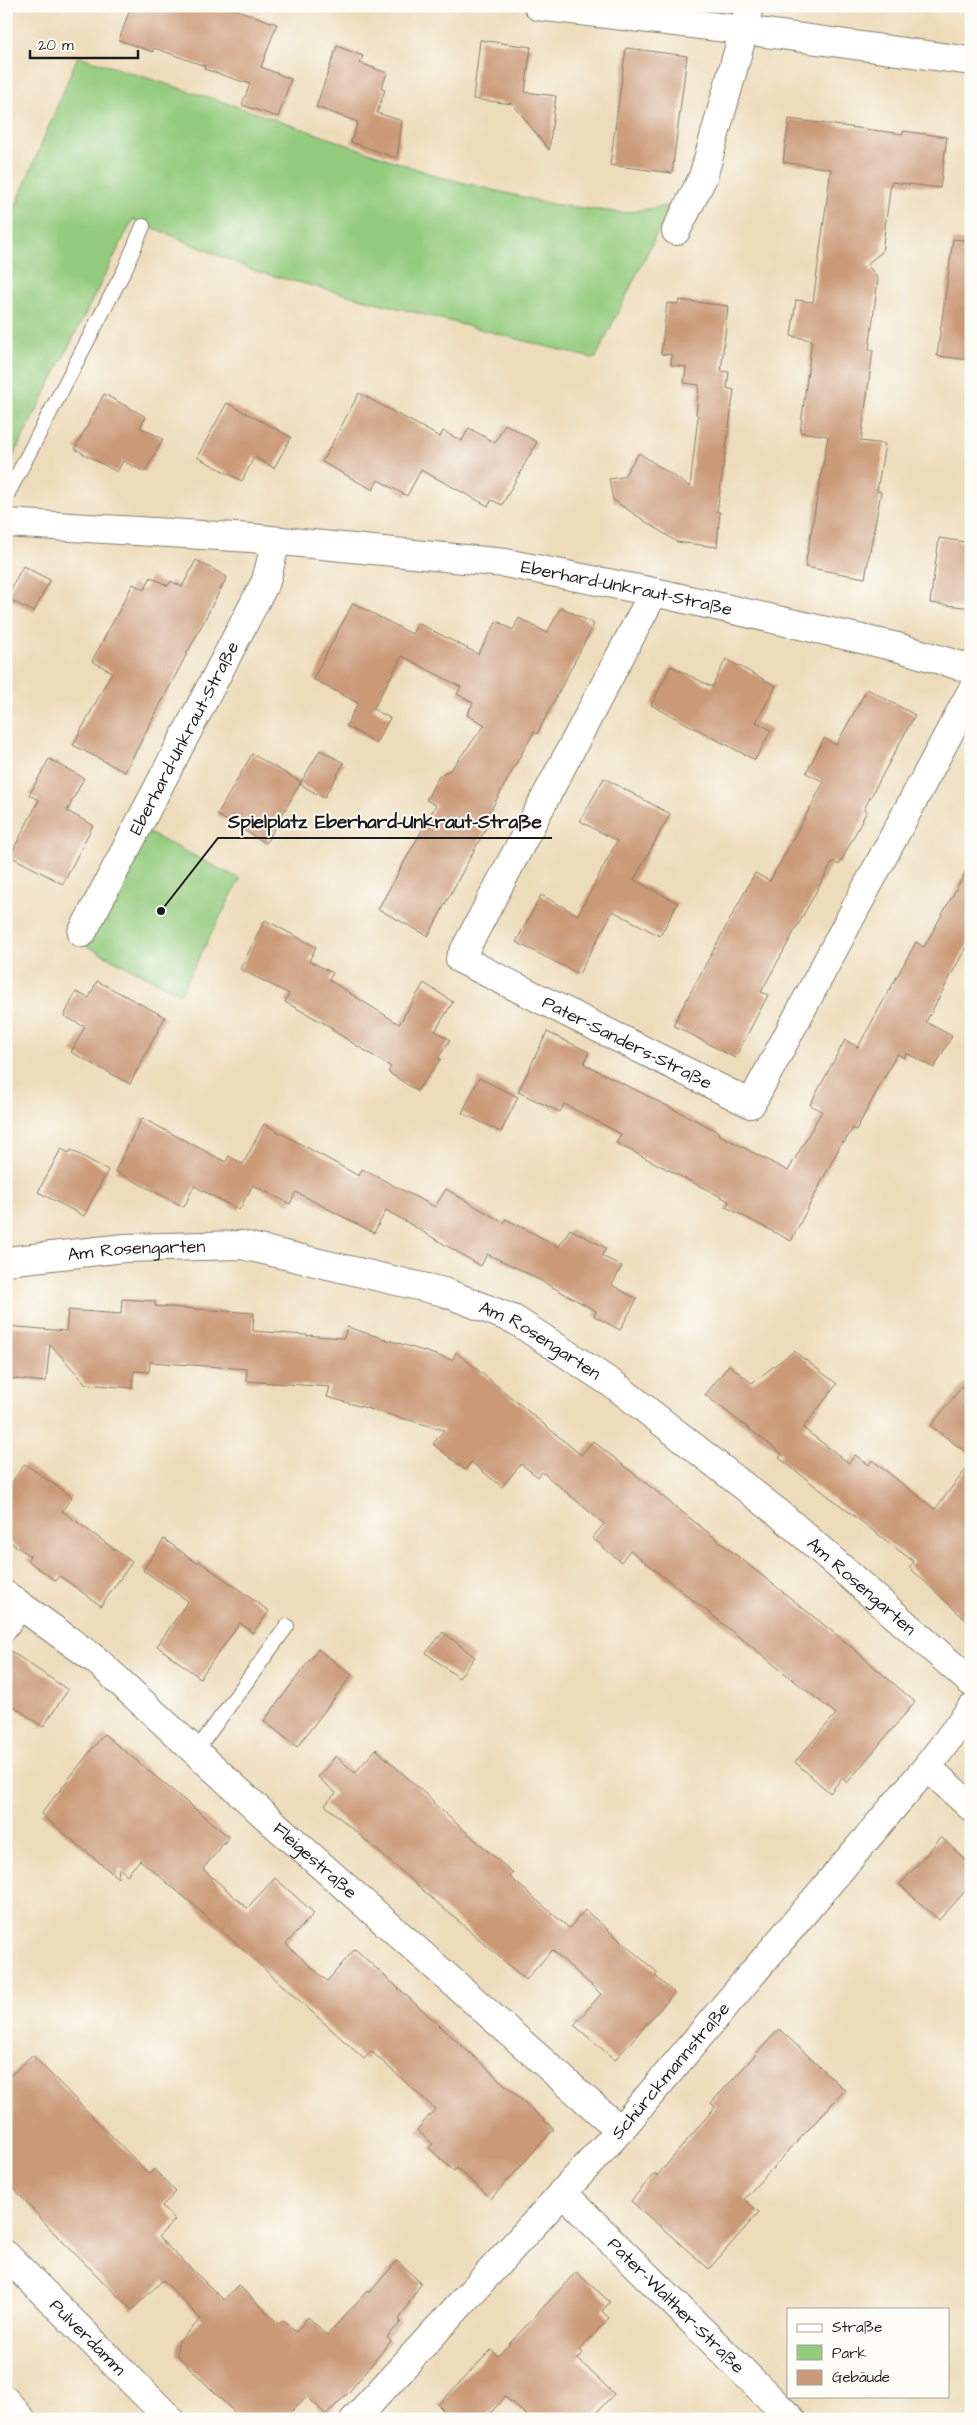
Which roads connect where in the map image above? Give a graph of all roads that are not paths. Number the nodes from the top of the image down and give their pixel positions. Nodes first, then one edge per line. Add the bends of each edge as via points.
1 (538, 6) edge
2 (747, 18) edge
3 (971, 60) edge
4 (143, 226) dead end
5 (676, 231) dead end
6 (6, 498) edge
7 (6, 523) edge
8 (276, 541) junction
9 (654, 592) junction
10 (971, 669) edge
11 (971, 692) edge
12 (82, 933) dead end
13 (6, 1261) edge
14 (16, 1602) edge
15 (287, 1626) dead end
16 (6, 1634) edge
17 (971, 1682) edge
18 (971, 1709) edge
19 (196, 1751) junction
20 (927, 1767) junction
21 (971, 1807) edge
22 (620, 2130) junction
23 (562, 2192) junction
24 (6, 2255) edge
25 (6, 2401) edge
26 (21, 2419) edge
27 (170, 2419) edge
28 (355, 2419) edge
29 (791, 2419) edge

1 - 2 street
2 - 3 street
2 - 5 street via 702,176
4 - 6 lane via 125,269
7 - 8 street, Eberhard-Unkraut-Straße
8 - 9 street, Eberhard-Unkraut-Straße via 505,563
8 - 12 street, Eberhard-Unkraut-Straße via 266,581
9 - 10 street, Eberhard-Unkraut-Straße via 897,647
9 - 11 street, Pater-Sanders-Straße via 460,959 751,1104
13 - 17 street, Am Rosengarten via 125,1248 242,1245 444,1292 515,1320 617,1387 781,1515
14 - 16 lane
14 - 19 street, Fleigestraße via 96,1660
15 - 19 lane
18 - 20 street, Schürckmannstraße
19 - 22 street, Fleigestraße
20 - 21 street
20 - 22 street, Schürckmannstraße
22 - 23 street, Schürckmannstraße
23 - 28 street, Schürckmannstraße
23 - 29 street, Pater-Walther-Straße
24 - 27 street, Pulverdamm
25 - 26 street

